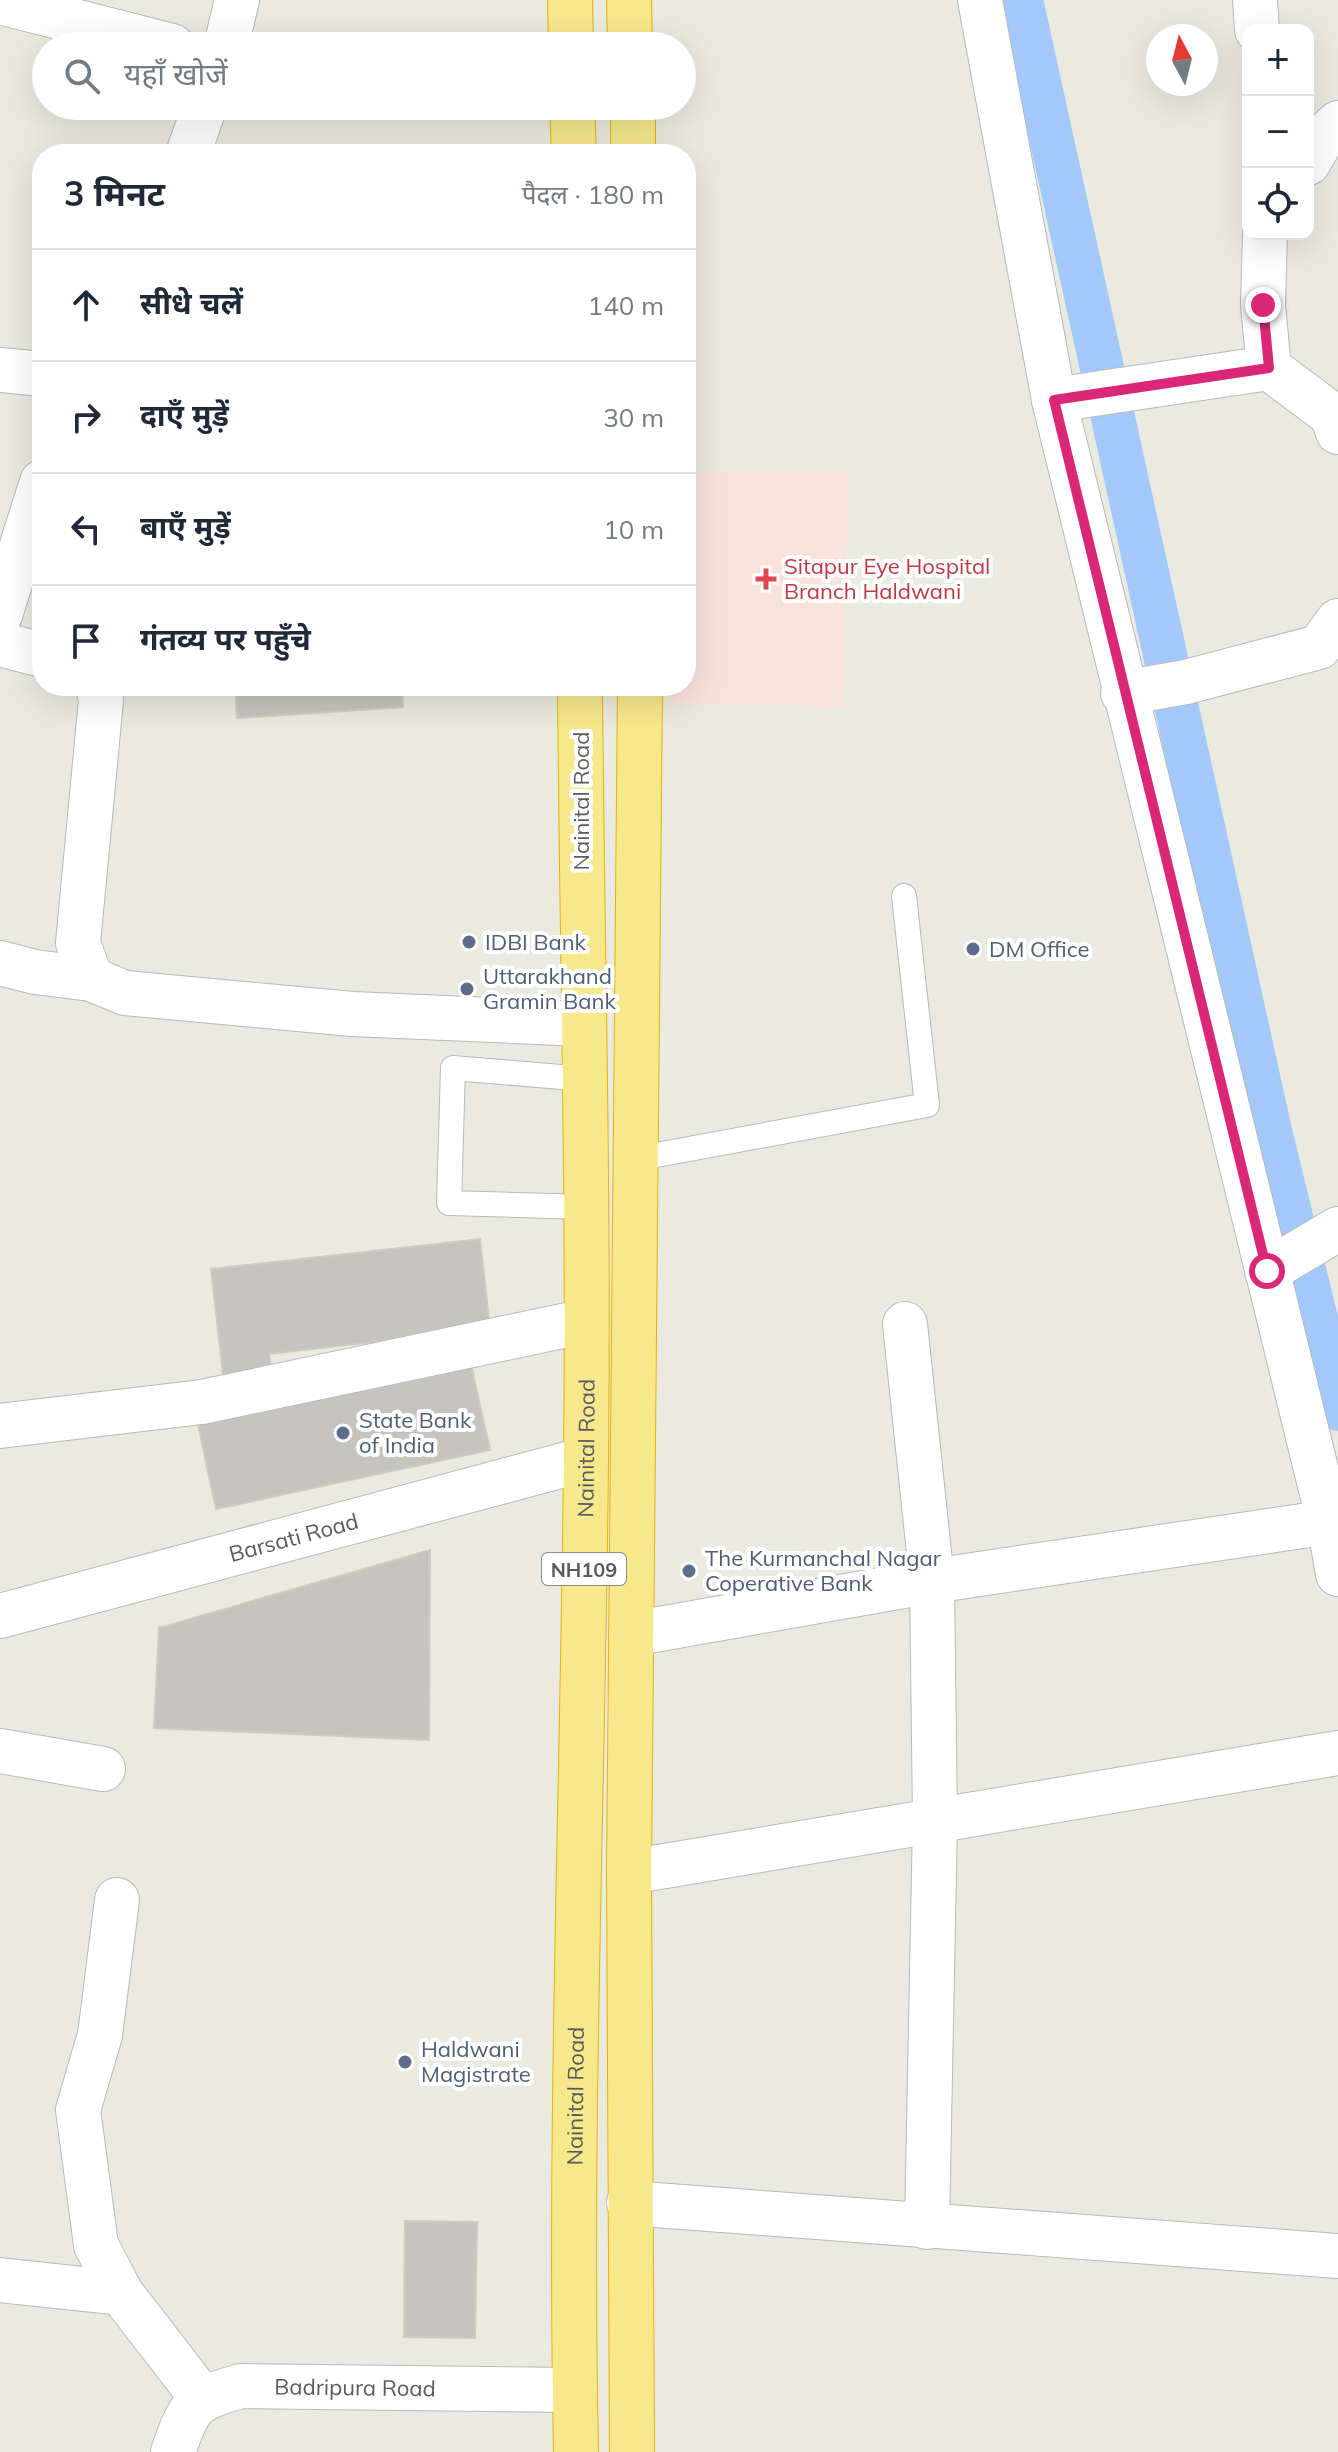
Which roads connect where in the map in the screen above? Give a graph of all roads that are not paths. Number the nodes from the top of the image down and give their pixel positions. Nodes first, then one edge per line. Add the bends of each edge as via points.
1 (237, 0) edge
2 (570, 0) edge
3 (629, 0) edge
4 (980, 0) edge
5 (1255, 0) edge
6 (0, 2) edge
7 (1257, 24) edge
8 (117, 32) edge
9 (229, 32) edge
10 (571, 32) edge
11 (630, 32) edge
12 (200, 120) edge
13 (573, 120) edge
14 (633, 120) edge
15 (1338, 123) edge
16 (192, 144) edge
17 (574, 144) edge
18 (633, 144) edge
19 (1314, 153) edge
20 (1265, 240) edge
21 (1269, 368) junction
22 (0, 370) edge
23 (32, 373) edge
24 (1068, 398) junction
25 (1338, 432) edge
26 (32, 514) edge
27 (0, 615) edge
28 (1338, 621) edge
29 (0, 644) edge
30 (32, 652) edge
31 (1156, 687) junction
32 (100, 696) edge
33 (580, 696) edge
34 (640, 696) edge
35 (904, 896) dead end
36 (0, 963) edge
37 (91, 979) junction
38 (583, 1024) junction
39 (585, 1079) junction
40 (635, 1159) junction
41 (587, 1207) junction
42 (1338, 1229) edge
43 (1267, 1271) junction
44 (586, 1321) junction
45 (905, 1324) dead end
46 (0, 1426) edge
47 (586, 1459) junction
48 (1329, 1522) junction
49 (1338, 1574) edge
50 (932, 1581) junction
51 (0, 1616) edge
52 (631, 1634) junction
53 (0, 1751) edge
54 (1338, 1753) edge
55 (103, 1769) dead end
56 (935, 1821) junction
57 (629, 1872) junction
58 (577, 1877) junction
59 (117, 1900) dead end
60 (629, 2203) junction
61 (927, 2227) junction
62 (1338, 2256) edge
63 (0, 2280) edge
64 (121, 2293) junction
65 (575, 2390) junction
66 (631, 2392) junction
67 (202, 2398) junction
68 (173, 2452) edge
69 (576, 2452) edge
70 (632, 2452) edge

1 - 9 street
2 - 10 highway
3 - 11 highway
4 - 24 street
5 - 7 street
6 - 8 street
12 - 16 street
13 - 17 highway
14 - 18 highway
15 - 19 street
20 - 21 street
21 - 24 street
21 - 25 street via 1332,415
22 - 23 street
24 - 31 street
26 - 27 street
28 - 31 street via 1319,647
29 - 30 street
31 - 43 street
32 - 37 street via 78,943
33 - 38 highway, Nainital Road / NH109
34 - 40 highway, NH109
35 - 40 lane via 927,1105
36 - 37 street
37 - 38 street via 125,993 337,1013
38 - 39 highway, Nainital Road / NH109
39 - 41 highway, Nainital Road / NH109
39 - 41 lane via 453,1068 449,1203
40 - 52 highway, NH109
41 - 44 highway, Nainital Road / NH109
42 - 43 street
43 - 48 street
44 - 46 street via 202,1402
44 - 47 highway, Nainital Road / NH109
45 - 50 street
47 - 51 street, Barsati Road
47 - 58 highway, Nainital Road / NH109
48 - 49 street
48 - 50 street
50 - 52 street
50 - 56 street
52 - 57 highway, NH109
53 - 55 street
54 - 56 street
56 - 57 street
56 - 61 street
57 - 58 highway
57 - 60 highway, NH109
58 - 65 highway, Nainital Road / NH109
59 - 64 street via 100,2035 78,2110 96,2245
60 - 61 street
60 - 66 highway, NH109
61 - 62 street
63 - 64 street
64 - 67 street
65 - 66 highway
65 - 67 street, Badripura Road via 241,2386
65 - 69 highway, Nainital Road / NH109
66 - 70 highway, NH109
67 - 68 street via 185,2419

